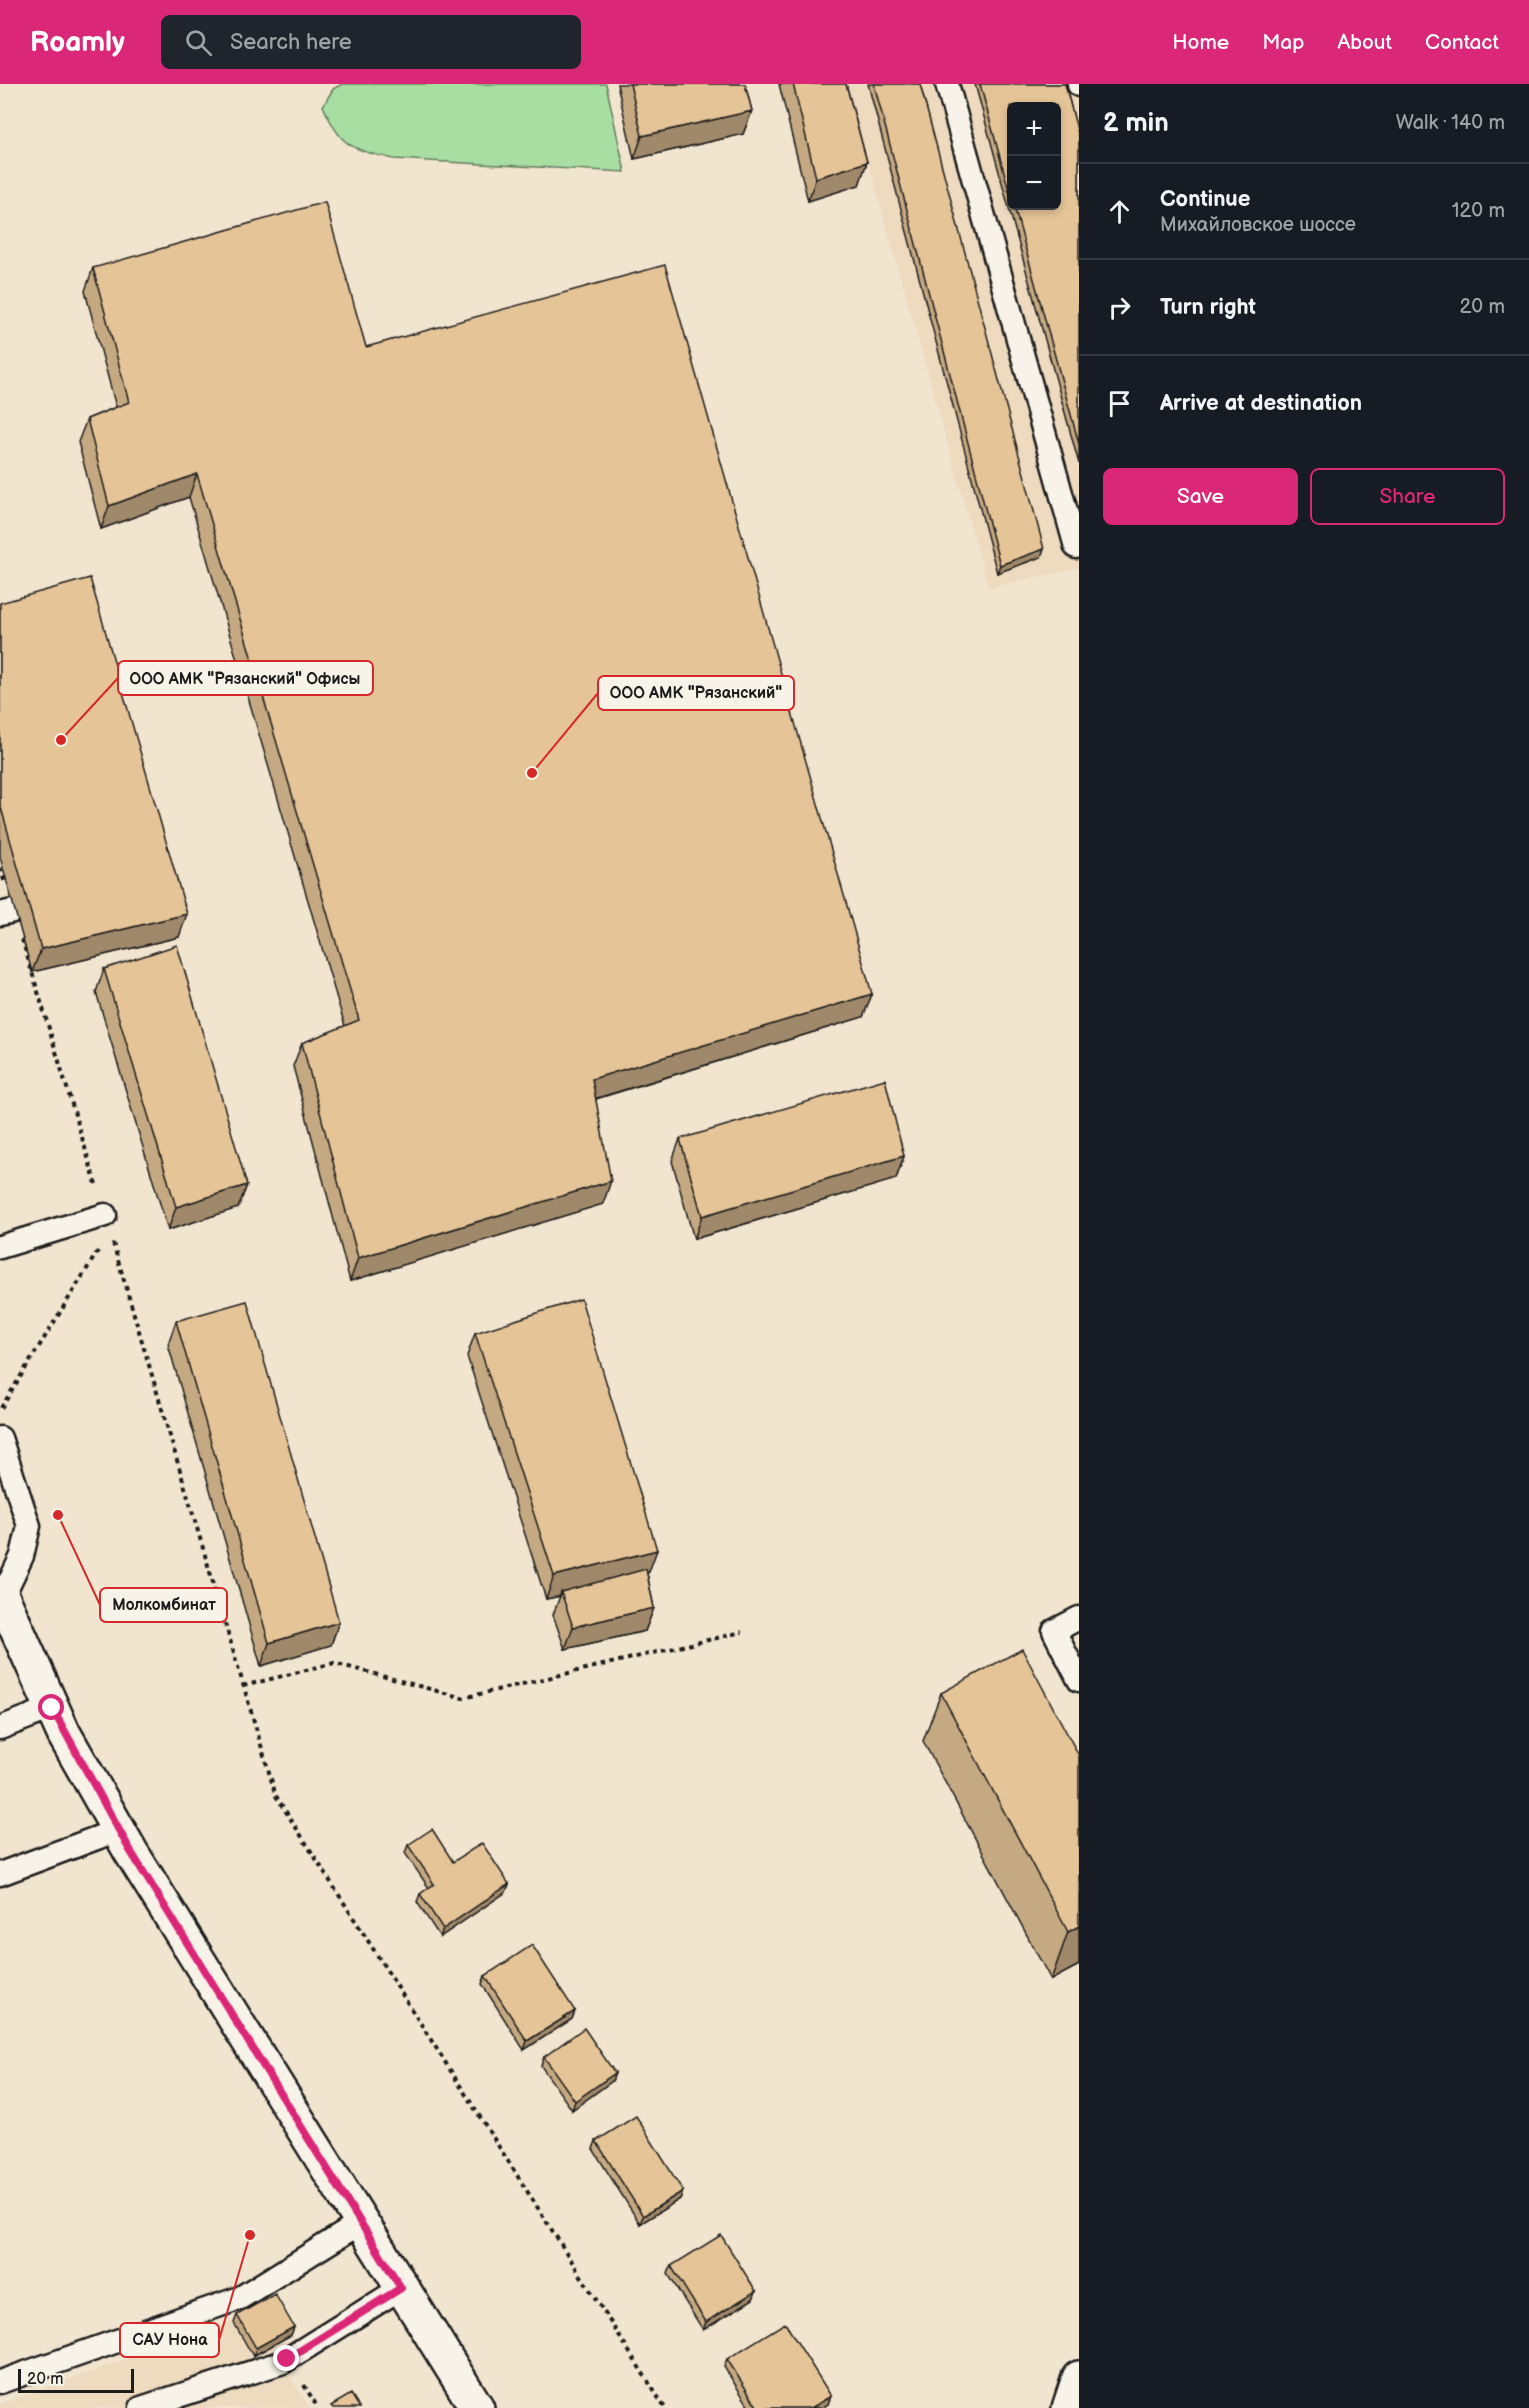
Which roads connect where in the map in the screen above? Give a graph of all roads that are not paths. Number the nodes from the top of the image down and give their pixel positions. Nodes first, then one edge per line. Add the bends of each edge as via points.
1 (947, 84) edge
2 (1076, 547) dead end
3 (107, 1223) road end
4 (0, 1246) edge
5 (0, 1438) edge
6 (1, 1595) edge
7 (1079, 1618) edge
8 (1079, 1680) edge
9 (52, 1708) junction
10 (0, 1728) edge
11 (118, 1830) junction
12 (0, 1874) edge
13 (362, 2222) junction
14 (401, 2288) junction
15 (1079, 2378) edge
16 (0, 2382) edge
17 (467, 2405) edge
18 (141, 2408) edge
19 (1069, 2408) edge

1 - 2 lane
3 - 4 lane
5 - 6 lane via 29,1526 22,1556
6 - 9 main road
7 - 8 lane via 1054,1631
9 - 10 lane
9 - 11 main road
11 - 12 lane
11 - 13 main road
13 - 14 main road
13 - 16 lane via 240,2298
14 - 17 main road
14 - 18 lane via 283,2362
15 - 19 main road

